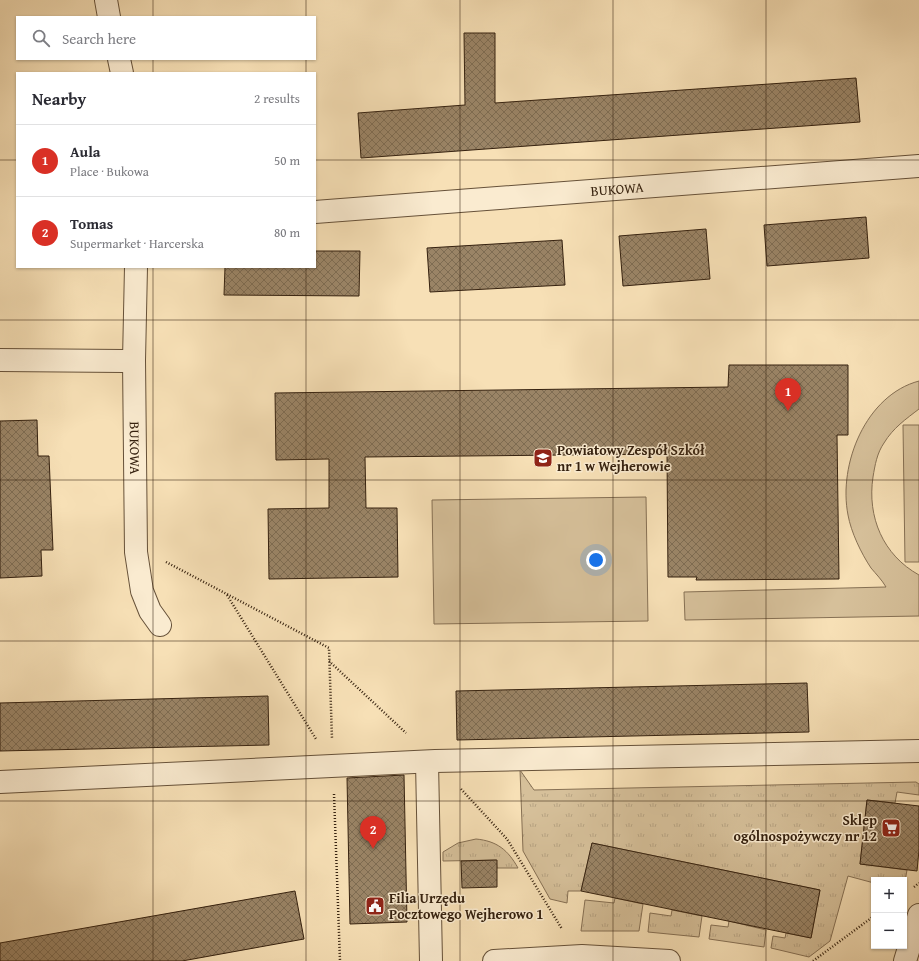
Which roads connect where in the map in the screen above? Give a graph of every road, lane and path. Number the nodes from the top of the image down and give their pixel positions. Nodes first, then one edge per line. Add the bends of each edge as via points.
1 (106, 0) edge
2 (109, 16) edge
3 (119, 60) edge
4 (122, 72) edge
5 (919, 166) edge
6 (316, 212) edge
7 (136, 268) edge
8 (0, 360) edge
9 (124, 360) dead end
10 (164, 561) dead end
11 (226, 594) junction
12 (160, 625) dead end
13 (919, 751) edge
14 (427, 762) junction
15 (333, 766) junction
16 (0, 782) edge
17 (919, 915) edge
18 (871, 918) edge
19 (340, 961) edge
20 (431, 961) edge
21 (494, 961) edge
22 (669, 961) edge
23 (813, 961) edge
24 (905, 961) edge

1 - 2 street
3 - 4 street
5 - 6 street, BUKOWA
7 - 12 street, BUKOWA via 136,552 142,591
8 - 9 street
10 - 11 path
11 - 15 path
11 - 15 path via 329,648
13 - 14 street
14 - 15 street
14 - 20 street
15 - 16 street
15 - 19 path
17 - 24 street
18 - 23 path
21 - 22 street via 582,956

